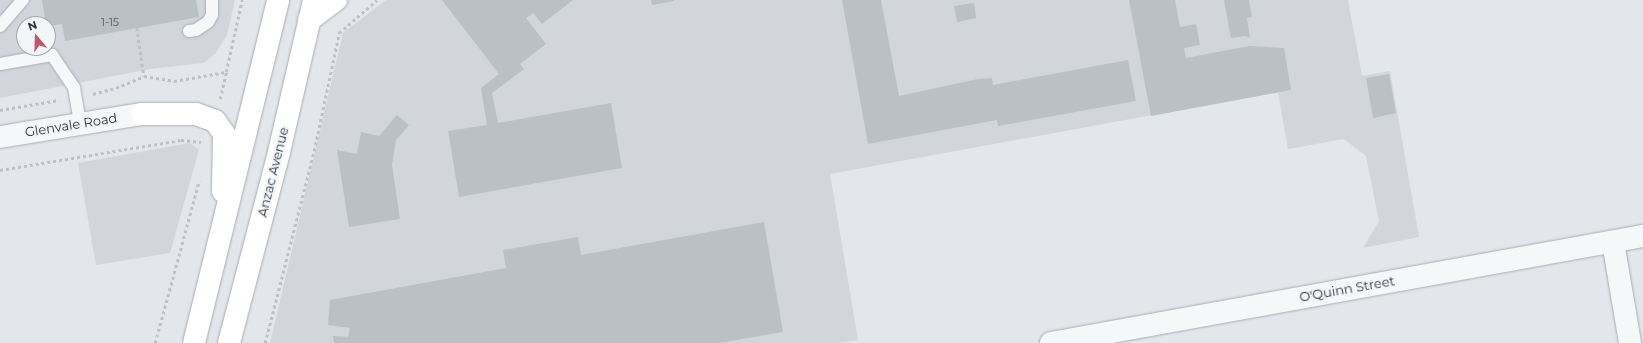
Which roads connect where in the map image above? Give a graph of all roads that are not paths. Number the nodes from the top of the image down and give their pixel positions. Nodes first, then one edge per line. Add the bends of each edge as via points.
1 (23, 0) edge
2 (212, 0) edge
3 (278, 0) edge
4 (336, 0) edge
5 (312, 10) edge
6 (0, 26) edge
7 (189, 31) dead end
8 (0, 64) edge
9 (142, 114) joint
10 (80, 123) junction
11 (0, 137) edge
12 (222, 236) junction
13 (1643, 236) edge
14 (1613, 242) junction
15 (194, 343) edge
16 (229, 343) edge
17 (1051, 343) edge
18 (1630, 343) edge

1 - 6 lane
2 - 7 lane via 213,7 208,22 196,30
3 - 12 highway
4 - 5 highway
5 - 16 highway, Anzac Avenue via 279,152
8 - 10 lane via 52,55 74,88
9 - 10 street, Glenvale Road
9 - 12 highway via 196,114 215,121 224,134
10 - 11 street, Glenvale Road
12 - 15 highway
13 - 14 street, O'Quinn Street
14 - 17 street, O'Quinn Street
14 - 18 street

